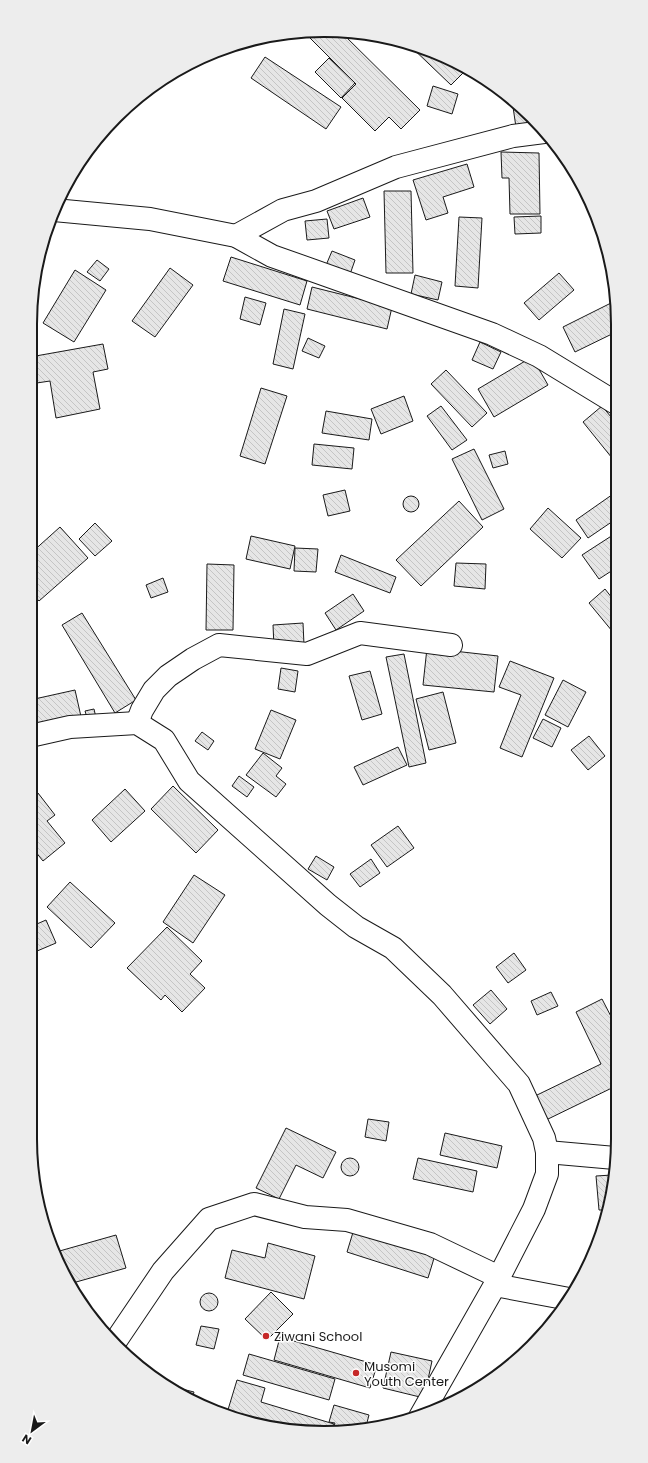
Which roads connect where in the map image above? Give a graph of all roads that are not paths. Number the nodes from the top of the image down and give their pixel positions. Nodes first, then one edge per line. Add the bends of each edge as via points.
1 (538, 133) edge
2 (61, 211) edge
3 (236, 236) junction
4 (611, 400) edge
5 (450, 645) dead end
6 (137, 724) junction
7 (37, 734) edge
8 (547, 1152) junction
9 (610, 1158) edge
10 (497, 1281) junction
11 (563, 1298) edge
12 (118, 1338) edge
13 (425, 1407) edge

1 - 3 street via 513,136 396,167 316,201 283,210
2 - 3 street via 150,219
3 - 4 street via 272,256 492,334 539,356
5 - 6 street via 360,633 307,654 219,645 192,659 168,676 154,690
6 - 7 street via 70,727
6 - 8 street via 164,740 190,781 328,905 356,927 392,948 442,995 519,1084 544,1138
8 - 9 street
8 - 10 street via 547,1174 534,1209
10 - 11 street
10 - 12 street via 430,1244 347,1220 305,1217 254,1204 209,1219 163,1271
10 - 13 street

